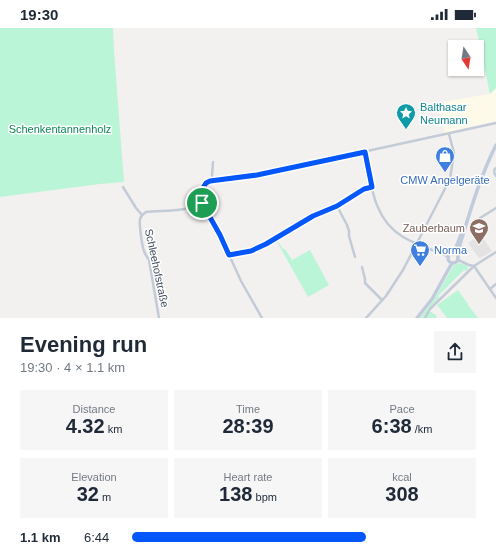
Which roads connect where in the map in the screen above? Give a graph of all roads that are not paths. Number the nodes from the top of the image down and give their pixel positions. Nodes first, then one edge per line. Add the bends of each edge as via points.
1 (496, 124) edge
2 (491, 125) junction
3 (496, 127) edge
4 (448, 134) junction
5 (496, 145) edge
6 (365, 152) junction
7 (213, 162) dead end
8 (496, 168) edge
9 (496, 176) edge
10 (213, 180) junction
11 (123, 187) dead end
12 (372, 187) junction
13 (202, 203) junction
14 (337, 206) junction
15 (496, 208) edge
16 (142, 214) junction
17 (469, 214) junction
18 (480, 218) dead end
19 (417, 243) junction
20 (496, 252) edge
21 (229, 255) junction
22 (451, 255) junction
23 (355, 257) dead end
24 (458, 258) junction
25 (452, 263) junction
26 (474, 266) junction
27 (362, 267) dead end
28 (496, 284) edge
29 (490, 290) junction
30 (496, 298) edge
31 (382, 300) junction
32 (159, 318) edge
33 (262, 318) edge
34 (366, 318) edge
35 (417, 318) edge
36 (425, 318) edge

1 - 2 street
2 - 3 street
2 - 4 street
4 - 6 street
4 - 19 street via 454,153 450,179
5 - 17 street
6 - 10 street via 257,175
6 - 12 street
7 - 10 street
8 - 9 street
10 - 13 street via 206,183 201,191
11 - 16 street, Schleehofstraße
12 - 14 street via 364,189
12 - 19 street via 376,206 384,220 396,232
13 - 16 street via 175,210
13 - 21 street
14 - 21 street via 313,216 251,251
14 - 23 street via 349,231
15 - 18 street
16 - 32 street, Schleehofstraße via 139,221 144,252 149,260
17 - 22 street
17 - 24 street
19 - 22 street
19 - 31 street
20 - 26 street
21 - 33 street
22 - 24 street via 456,254
22 - 25 street via 449,261
24 - 25 street
24 - 26 street
25 - 35 street via 439,288
26 - 29 street
26 - 36 street via 430,309
27 - 31 street via 365,283
28 - 29 street
29 - 30 street
31 - 34 street

